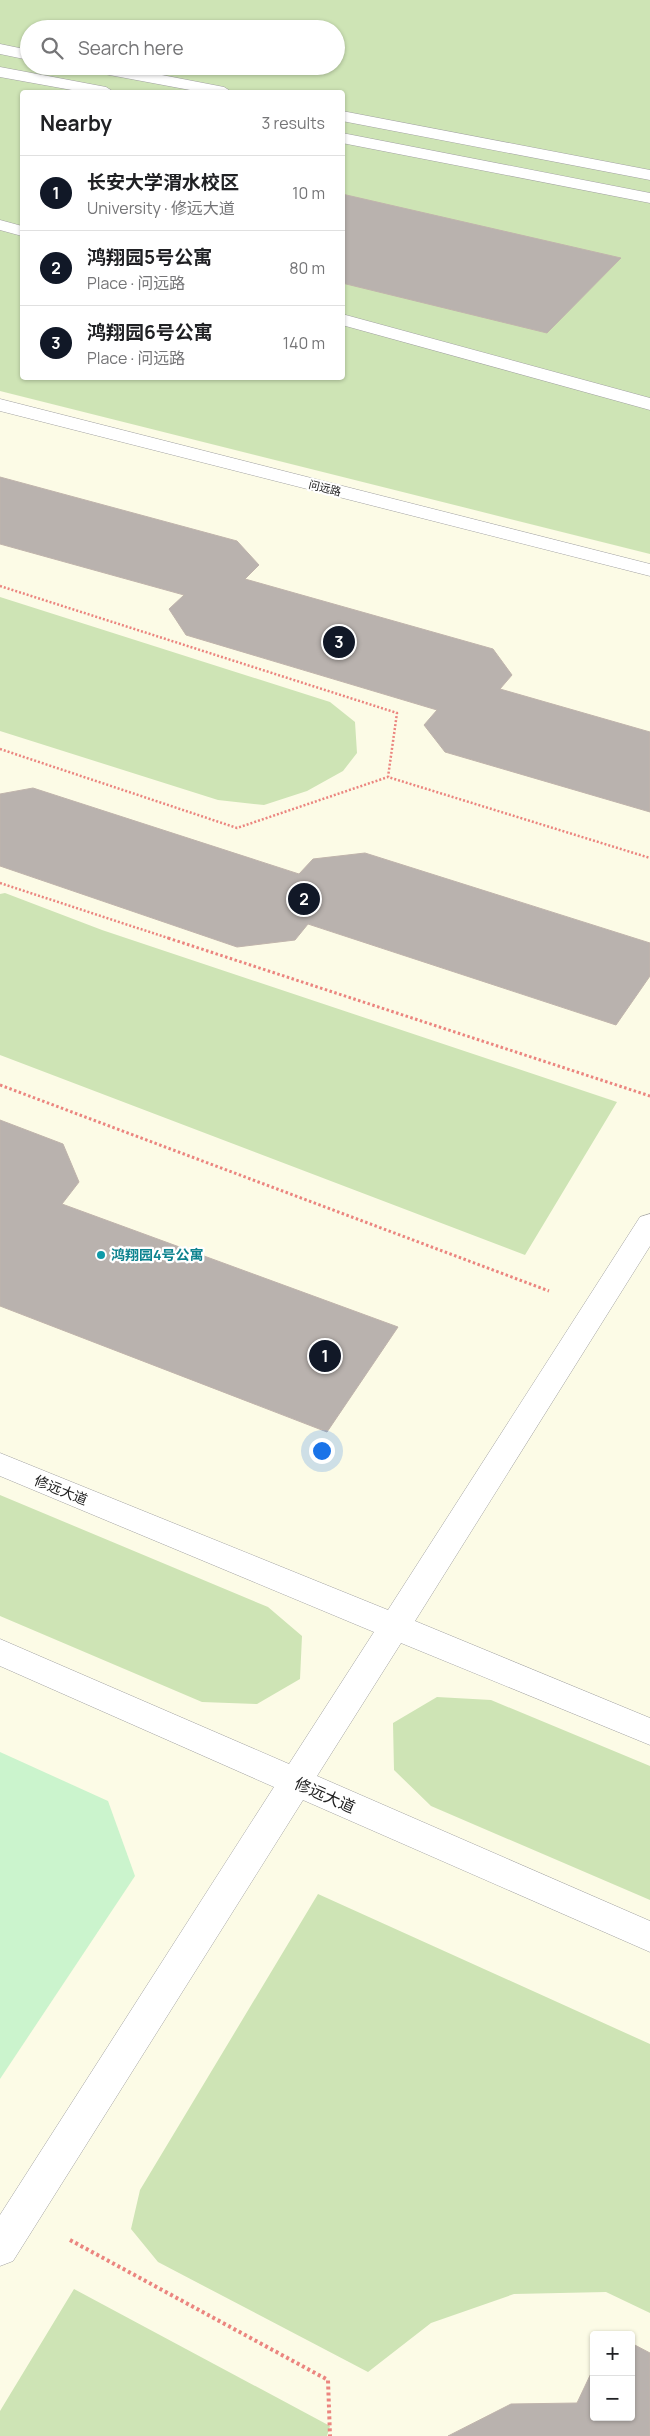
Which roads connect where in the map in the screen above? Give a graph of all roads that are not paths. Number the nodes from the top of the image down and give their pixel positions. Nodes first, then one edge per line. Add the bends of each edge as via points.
1 (0, 49) edge
2 (20, 53) edge
3 (0, 72) edge
4 (135, 75) edge
5 (95, 90) edge
6 (214, 90) edge
7 (345, 117) edge
8 (345, 139) edge
9 (650, 175) edge
10 (650, 198) edge
11 (0, 225) edge
12 (20, 230) edge
13 (345, 320) edge
14 (650, 404) edge
15 (0, 406) edge
16 (650, 570) edge
17 (650, 1224) edge
18 (0, 1464) edge
19 (395, 1626) junction
20 (0, 1652) edge
21 (650, 1732) edge
22 (296, 1782) junction
23 (650, 1936) edge
24 (0, 2248) edge

1 - 2 street
3 - 5 street
4 - 6 street
7 - 9 street
8 - 10 street
11 - 12 street
13 - 14 street
15 - 16 street, 问远路
17 - 19 street
18 - 19 street, 修远大道
19 - 21 street, 修远大道
19 - 22 street
20 - 22 street, 修远大道
22 - 23 street, 修远大道
22 - 24 street

